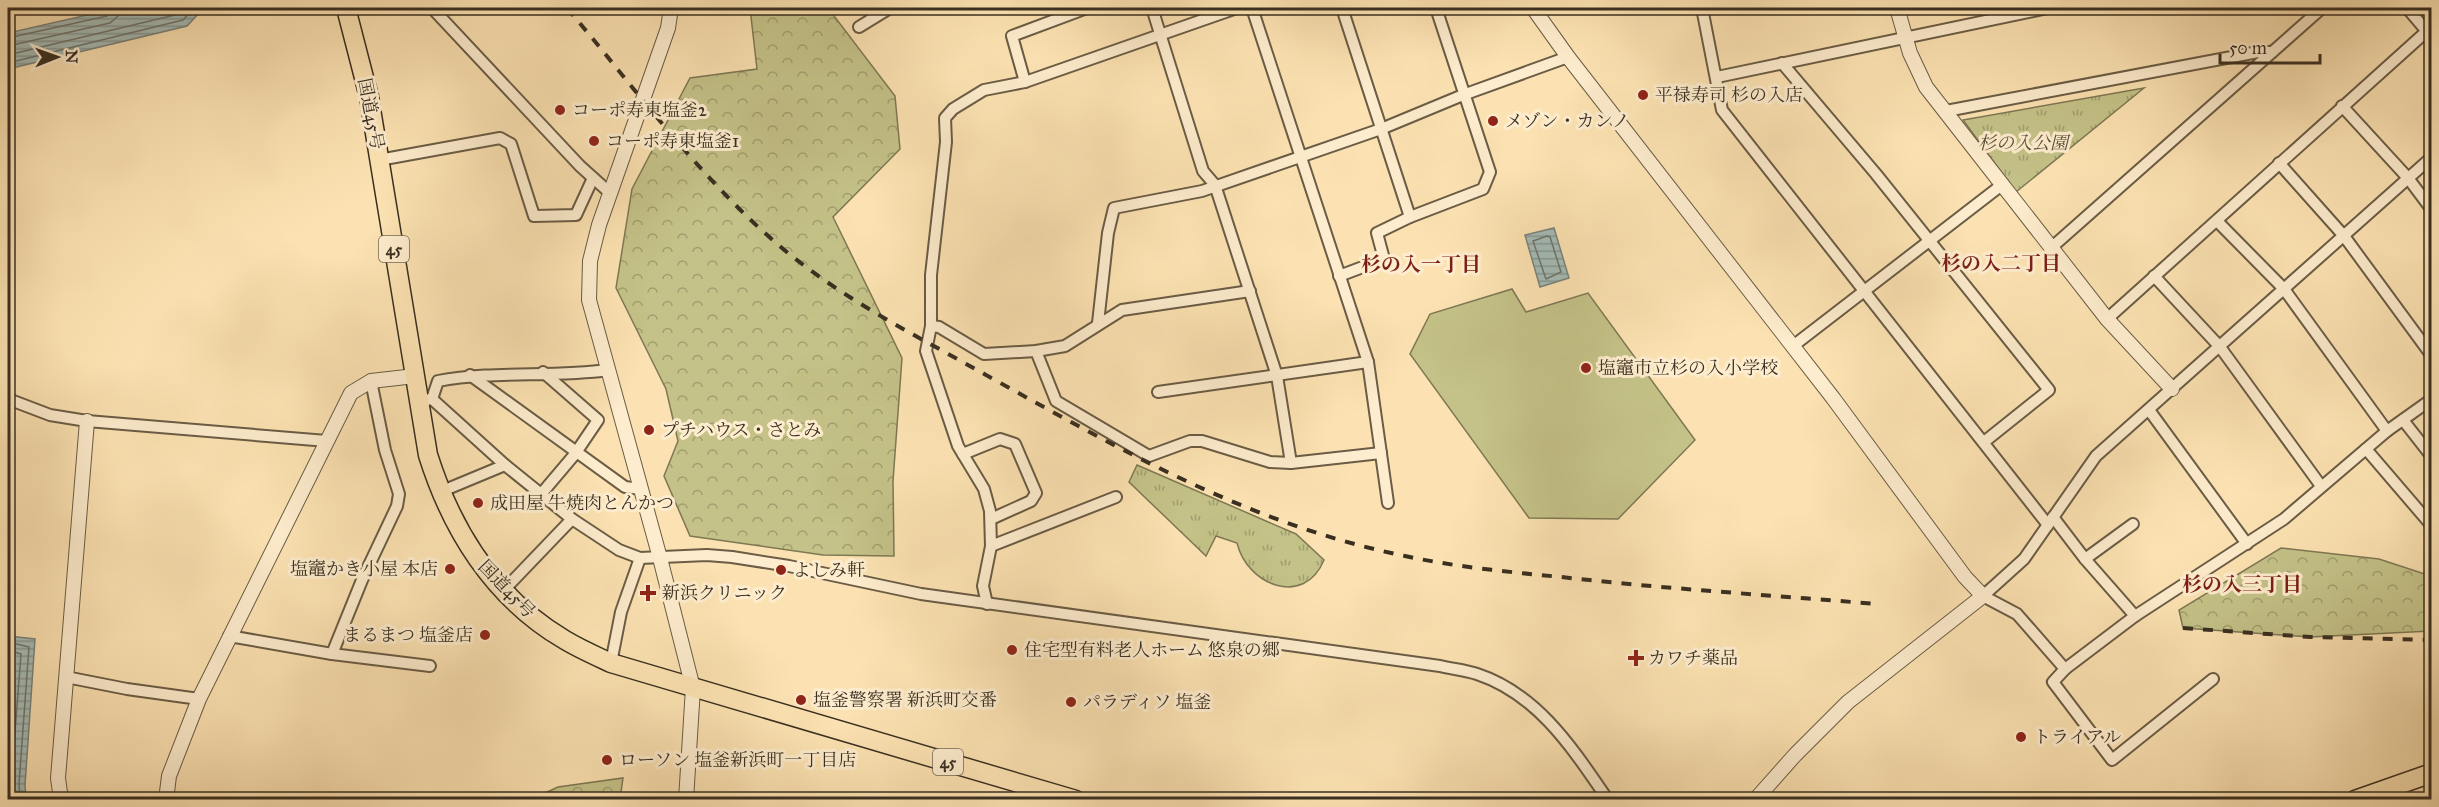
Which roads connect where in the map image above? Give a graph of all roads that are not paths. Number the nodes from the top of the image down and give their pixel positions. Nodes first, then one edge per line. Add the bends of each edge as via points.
1 (346, 8) edge
2 (432, 8) edge
3 (671, 8) edge
4 (890, 8) edge
5 (1087, 8) edge
6 (1152, 8) edge
7 (1237, 8) edge
8 (1252, 8) edge
9 (1342, 8) edge
10 (1436, 8) edge
11 (1533, 8) edge
12 (1702, 8) edge
13 (1897, 8) edge
14 (2048, 8) edge
15 (2322, 8) edge
16 (2407, 8) edge
17 (859, 27) dead end
18 (2429, 33) edge
19 (1161, 34) junction
20 (1904, 37) junction
21 (2272, 52) junction
22 (1568, 57) junction
23 (1782, 63) junction
24 (1717, 77) junction
25 (1025, 82) junction
26 (1463, 95) junction
27 (2342, 106) junction
28 (1946, 111) junction
29 (1381, 129) junction
30 (1299, 156) junction
31 (2432, 157) edge
32 (380, 160) junction
33 (2279, 163) junction
34 (593, 178) junction
35 (2408, 178) junction
36 (2003, 184) junction
37 (1215, 185) junction
38 (610, 193) junction
39 (2432, 210) edge
40 (1410, 216) junction
41 (2217, 221) junction
42 (2343, 236) junction
43 (1929, 241) junction
44 (2051, 248) junction
45 (1339, 276) junction
46 (2154, 276) junction
47 (2284, 289) junction
48 (1250, 291) junction
49 (1864, 291) junction
50 (2107, 319) junction
51 (1098, 323) junction
52 (931, 326) junction
53 (1793, 346) junction
54 (2220, 347) junction
55 (1036, 351) junction
56 (2432, 356) edge
57 (1368, 362) junction
58 (608, 370) junction
59 (543, 372) junction
60 (470, 375) junction
61 (415, 376) junction
62 (1277, 376) junction
63 (371, 381) junction
64 (2172, 389) junction
65 (1158, 392) dead end
66 (8, 399) edge
67 (2432, 399) edge
68 (425, 400) junction
69 (2149, 410) junction
70 (2403, 420) junction
71 (87, 421) junction
72 (2387, 431) junction
73 (327, 441) junction
74 (1984, 442) junction
75 (2366, 449) junction
76 (1381, 453) junction
77 (575, 454) junction
78 (963, 454) junction
79 (2432, 457) edge
80 (1291, 463) junction
81 (505, 465) junction
82 (2321, 486) junction
83 (641, 489) junction
84 (440, 492) junction
85 (542, 493) junction
86 (1116, 497) dead end
87 (1388, 503) dead end
88 (572, 519) junction
89 (991, 519) junction
90 (2051, 521) junction
91 (2133, 524) dead end
92 (2432, 526) edge
93 (2247, 544) junction
94 (991, 546) junction
95 (640, 558) junction
96 (660, 558) junction
97 (2085, 559) junction
98 (503, 591) junction
99 (1983, 596) junction
100 (987, 604) junction
101 (2135, 616) junction
102 (230, 636) junction
103 (332, 654) junction
104 (611, 663) junction
105 (430, 666) dead end
106 (2065, 669) junction
107 (66, 677) junction
108 (2213, 680) dead end
109 (693, 688) junction
110 (199, 699) junction
111 (2432, 773) edge
112 (61, 800) edge
113 (166, 800) edge
114 (686, 800) edge
115 (1076, 800) edge
116 (1608, 800) edge
117 (1755, 800) edge
118 (2355, 800) edge

1 - 32 highway, 国道45号 / 45
2 - 34 street
3 - 38 street via 668,28
4 - 17 street
5 - 25 street via 1012,36
6 - 19 street
7 - 19 street
8 - 30 street
9 - 29 street
10 - 26 street
11 - 22 street
12 - 24 street
13 - 20 street
14 - 20 street
15 - 21 street
16 - 18 street
18 - 27 street
19 - 25 street
19 - 37 street via 1203,171
20 - 23 street
20 - 28 street via 1918,72
21 - 28 street
21 - 44 street
22 - 26 street
22 - 53 street
23 - 24 street
23 - 43 street
24 - 49 street via 1722,110
25 - 52 street via 984,90 945,118
26 - 29 street
26 - 40 street via 1490,172 1483,189
27 - 33 street
27 - 35 street
28 - 36 street
29 - 30 street
29 - 40 street
30 - 37 street
30 - 45 street
31 - 35 street
32 - 34 street via 500,138 511,144 534,216 576,215
32 - 61 highway, 国道45号 / 45
33 - 41 street
33 - 42 street
34 - 38 street
35 - 39 street
35 - 42 street
36 - 43 street
36 - 44 street
37 - 48 street
37 - 51 street via 1114,208
38 - 58 street via 590,261 589,300
40 - 45 street via 1377,233 1384,259
41 - 46 street
41 - 47 street
42 - 47 street
42 - 56 street
43 - 49 street
43 - 74 street via 2049,390
44 - 50 street
45 - 57 street
46 - 50 street
46 - 54 street
47 - 54 street
47 - 72 street
48 - 51 street via 1122,310
48 - 62 street
49 - 53 street
49 - 74 street
50 - 64 street
51 - 55 street via 1065,346
52 - 55 street via 984,354
52 - 78 street via 926,351
53 - 99 street via 1965,578
54 - 64 street
54 - 82 street
55 - 80 street via 1056,401 1149,456 1196,441 1270,462
57 - 62 street
57 - 76 street
58 - 59 street via 582,374
58 - 83 street
59 - 60 street
59 - 77 street via 598,420
60 - 68 street via 438,381
60 - 77 street
61 - 63 street
61 - 68 highway, 国道45号 / 45
62 - 65 street
62 - 80 street
63 - 73 street via 351,393
63 - 103 street via 384,450 399,494 398,506
64 - 69 street
66 - 71 street via 50,415
67 - 70 street
68 - 81 street
68 - 84 highway, 国道45号 / 45 via 428,455
69 - 90 street via 2096,456
69 - 93 street
70 - 72 street
70 - 79 street
71 - 73 street
71 - 107 street
72 - 75 street
73 - 102 street
74 - 90 street
75 - 82 street
75 - 92 street
76 - 80 street
76 - 87 street
77 - 83 street via 625,487
77 - 85 street
78 - 89 street via 984,489
78 - 89 street via 1000,439 1015,444 1036,493 1031,501
81 - 84 street
81 - 85 street
82 - 93 street via 2284,519
83 - 96 street
84 - 98 highway, 国道45号 / 45 via 479,562
85 - 88 street
86 - 94 street
88 - 95 street via 619,550
88 - 98 street
89 - 94 street
90 - 97 street
90 - 99 street via 2024,559
91 - 97 street
93 - 101 street
94 - 100 street via 983,586
95 - 96 street
95 - 104 street via 621,612
96 - 100 street via 732,557
96 - 109 street
97 - 101 street
98 - 104 highway, 国道45号 / 45 via 529,616 565,641
99 - 106 street via 2017,614
99 - 117 street via 1848,702
100 - 116 street via 1477,674 1533,705 1557,729
101 - 106 street
102 - 103 street
102 - 110 street
103 - 105 street
104 - 109 highway, 国道45号 / 45
106 - 108 street via 2053,682 2112,760
107 - 110 street
107 - 112 street via 57,778
109 - 114 street
109 - 115 highway, 国道45号 / 45
110 - 113 street via 169,776
111 - 118 highway

